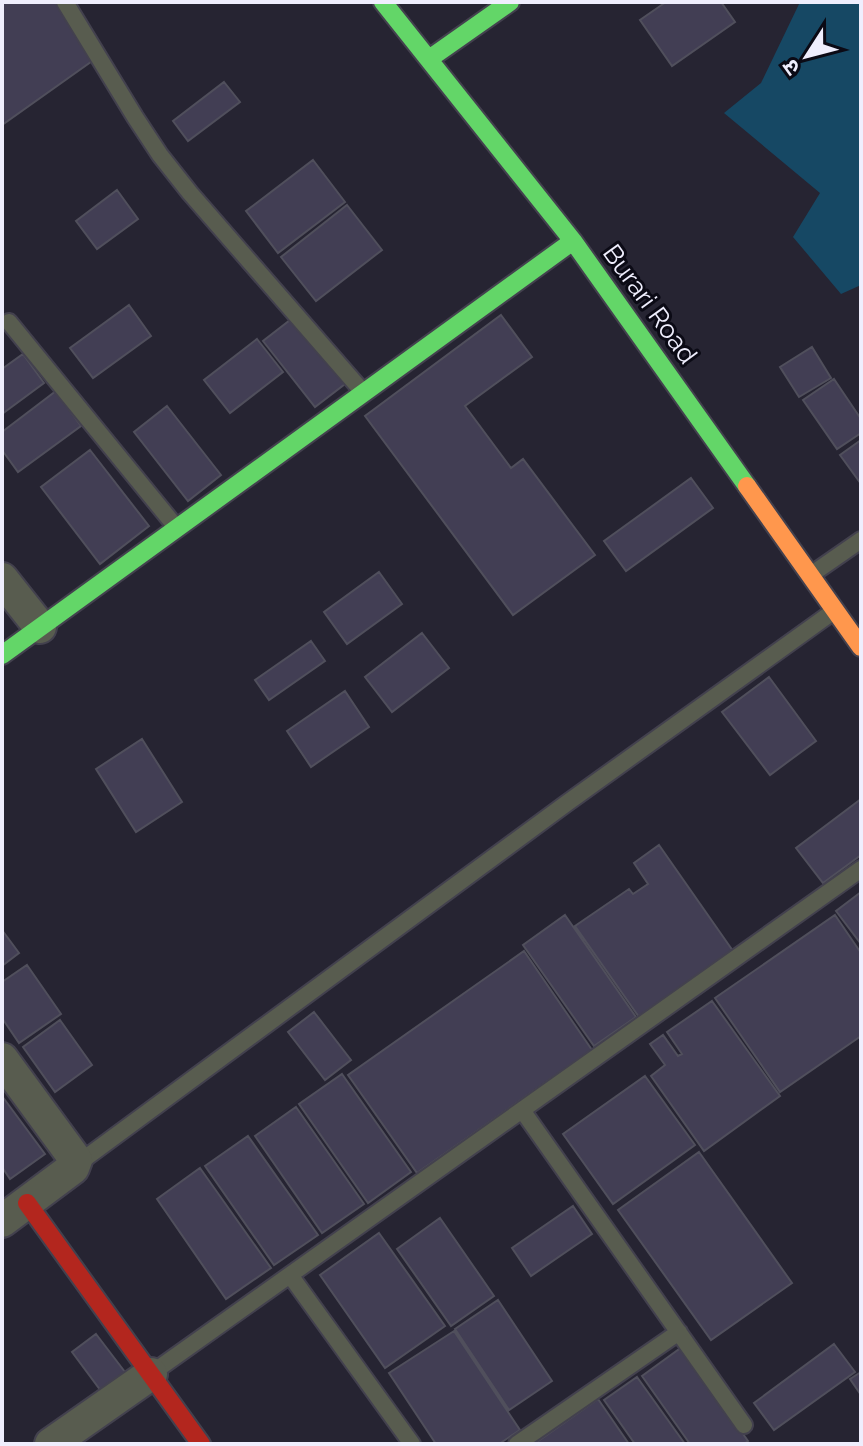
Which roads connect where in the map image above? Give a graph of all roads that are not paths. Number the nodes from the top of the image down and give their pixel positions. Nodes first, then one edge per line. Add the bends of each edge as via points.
1 (65, 2) edge
2 (383, 2) edge
3 (510, 2) edge
4 (474, 12) edge
5 (429, 59) junction
6 (573, 241) junction
7 (9, 322) dead end
8 (364, 393) junction
9 (177, 528) junction
10 (861, 540) edge
11 (810, 574) junction
12 (2, 579) edge
13 (836, 610) junction
14 (40, 627) junction
15 (861, 647) edge
16 (2, 655) edge
17 (861, 869) edge
18 (2, 1059) edge
19 (522, 1110) junction
20 (76, 1165) junction
21 (14, 1212) edge
22 (290, 1275) junction
23 (679, 1332) junction
24 (151, 1374) junction
25 (744, 1425) dead end
26 (63, 1441) edge
27 (201, 1444) edge
28 (412, 1444) edge
29 (517, 1444) edge

1 - 8 lane via 160,155
2 - 5 street, Burari Road
3 - 4 street
4 - 5 street
5 - 6 street, Burari Road
6 - 8 street
6 - 11 street, Burari Road
7 - 9 lane
8 - 9 street
9 - 14 street
10 - 11 lane
11 - 13 street, Burari Road
12 - 14 street
13 - 15 street, Burari Road
13 - 20 lane
14 - 16 street
17 - 19 lane
18 - 20 street
19 - 22 lane
19 - 23 lane
20 - 21 street
21 - 24 street
22 - 24 lane
22 - 28 lane
23 - 25 lane
23 - 29 lane
24 - 26 street
24 - 27 street

